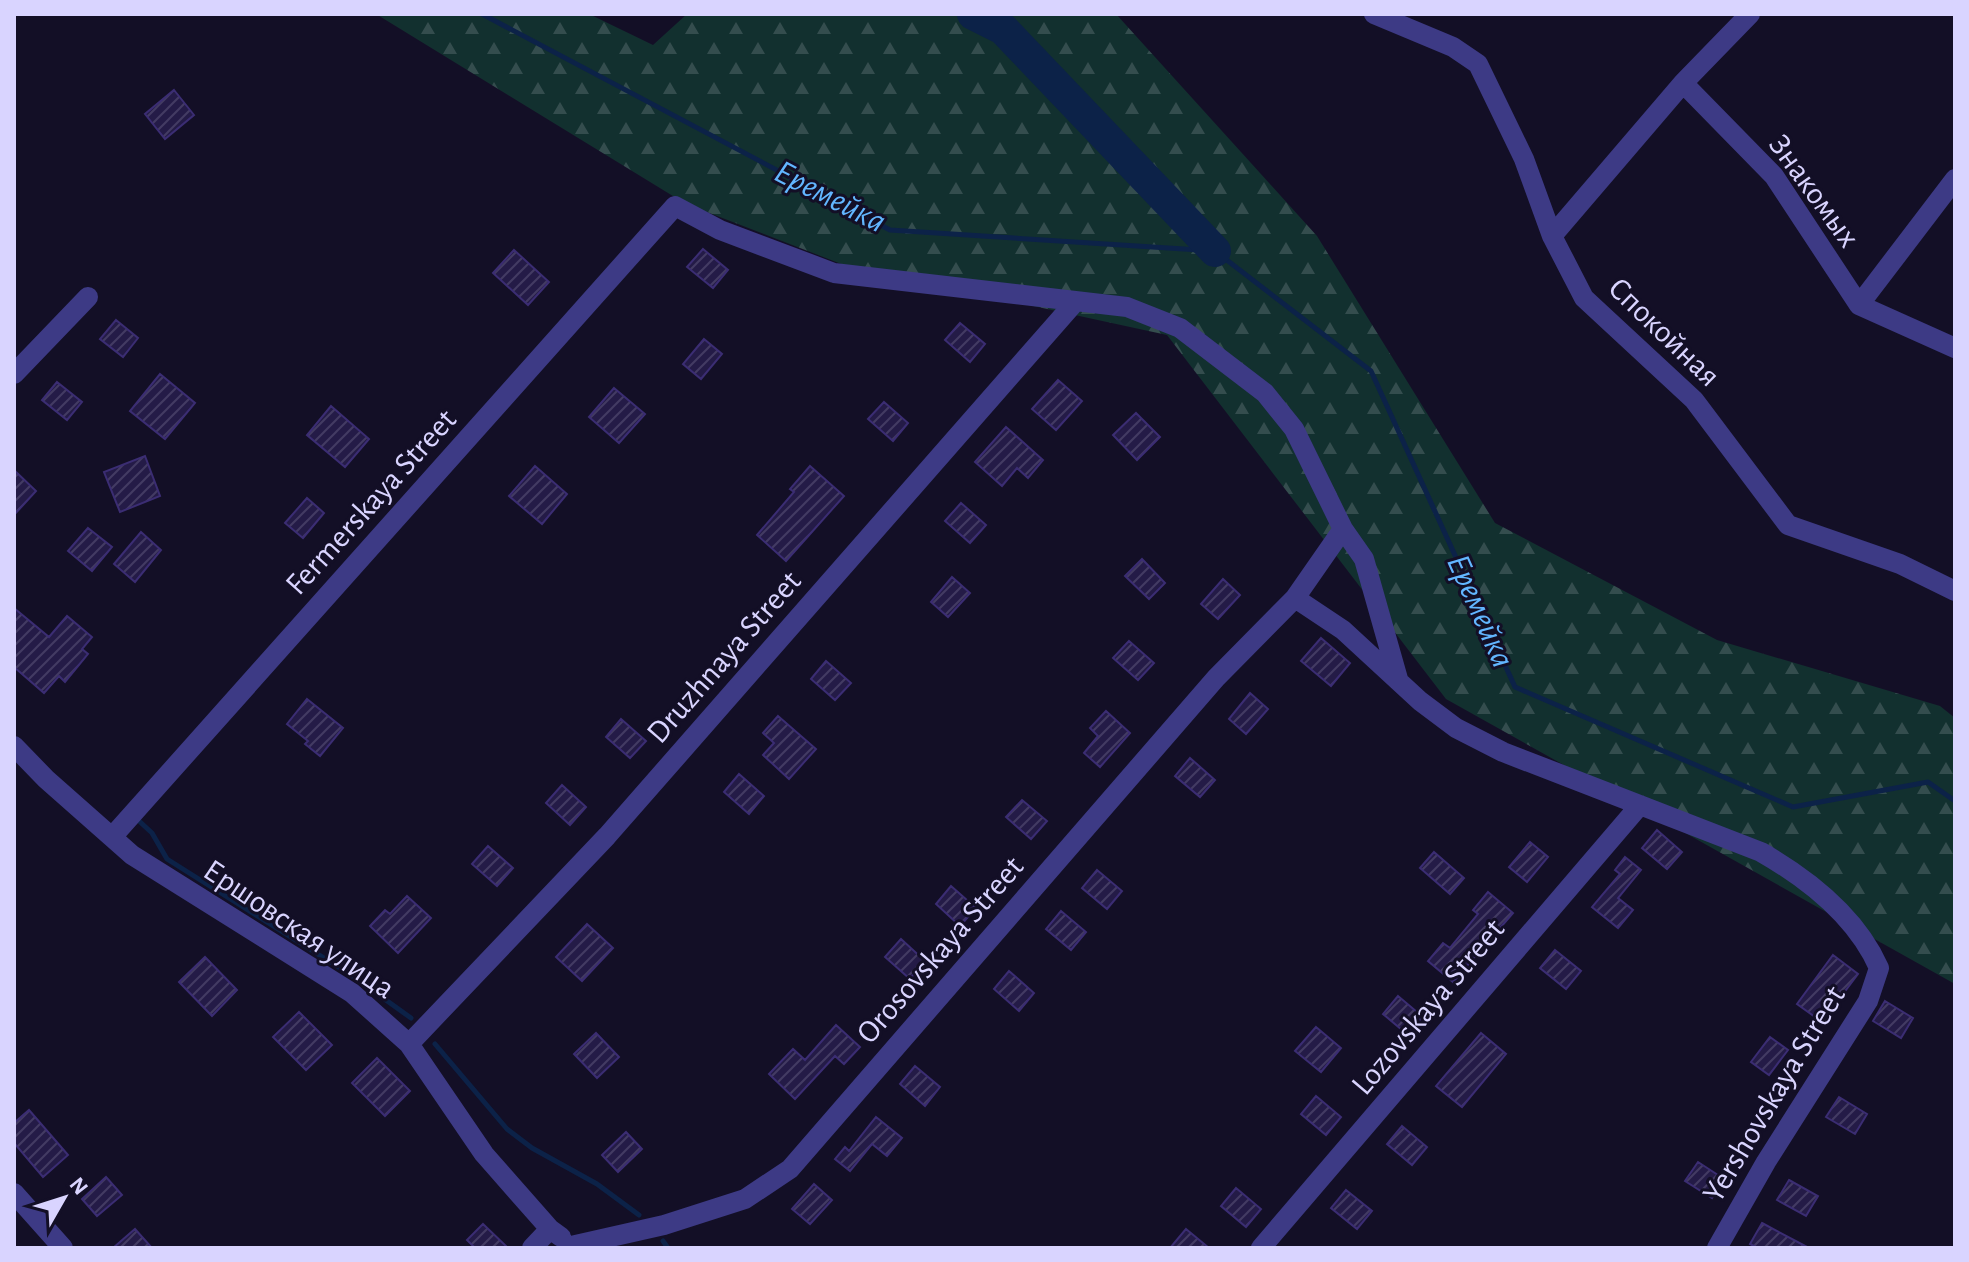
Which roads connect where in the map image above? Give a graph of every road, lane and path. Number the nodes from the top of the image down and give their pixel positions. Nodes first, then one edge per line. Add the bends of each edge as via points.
1 (1374, 14) edge
2 (1750, 14) edge
3 (1683, 83) junction
4 (1955, 179) edge
5 (1552, 236) junction
6 (88, 297) dead end
7 (1076, 301) junction
8 (1859, 305) junction
9 (1955, 348) edge
10 (14, 374) edge
11 (1343, 529) junction
12 (1955, 591) edge
13 (1295, 598) junction
14 (1398, 679) junction
15 (14, 746) edge
16 (1640, 805) junction
17 (112, 837) junction
18 (409, 1044) junction
19 (14, 1193) edge
20 (550, 1229) junction
21 (572, 1247) edge
22 (63, 1248) edge
23 (532, 1248) edge
24 (1261, 1248) edge
25 (1717, 1248) edge

1 - 5 street, Спокойная via 1453,47 1478,64 1524,159
2 - 3 street
3 - 5 street
3 - 8 street, Знакомых via 1774,176
4 - 8 street, Знакомых
5 - 12 street, Спокойная via 1584,298 1694,400 1788,525 1900,564
6 - 10 street
7 - 11 street via 1127,307 1180,328 1265,393 1294,429
7 - 17 street, Fermerskaya Street via 834,273 720,230 675,206
7 - 18 street, Druzhnaya Street via 607,836
8 - 9 street
11 - 13 street, Orosovskaya Street
11 - 14 street via 1364,559
13 - 14 street via 1343,630
13 - 21 street, Orosovskaya Street via 1216,678 790,1169 745,1199
14 - 16 street via 1468,734
15 - 17 street, Ершовская улица
16 - 24 street, Lozovskaya Street
16 - 25 street, Yershovskaya Street via 1761,852 1793,871 1845,917 1879,968 1868,1001
17 - 18 street, Ершовская улица via 132,855 352,993
18 - 20 street, Ершовская улица via 484,1154
19 - 22 street
20 - 21 street, Ершовская улица
20 - 23 street

